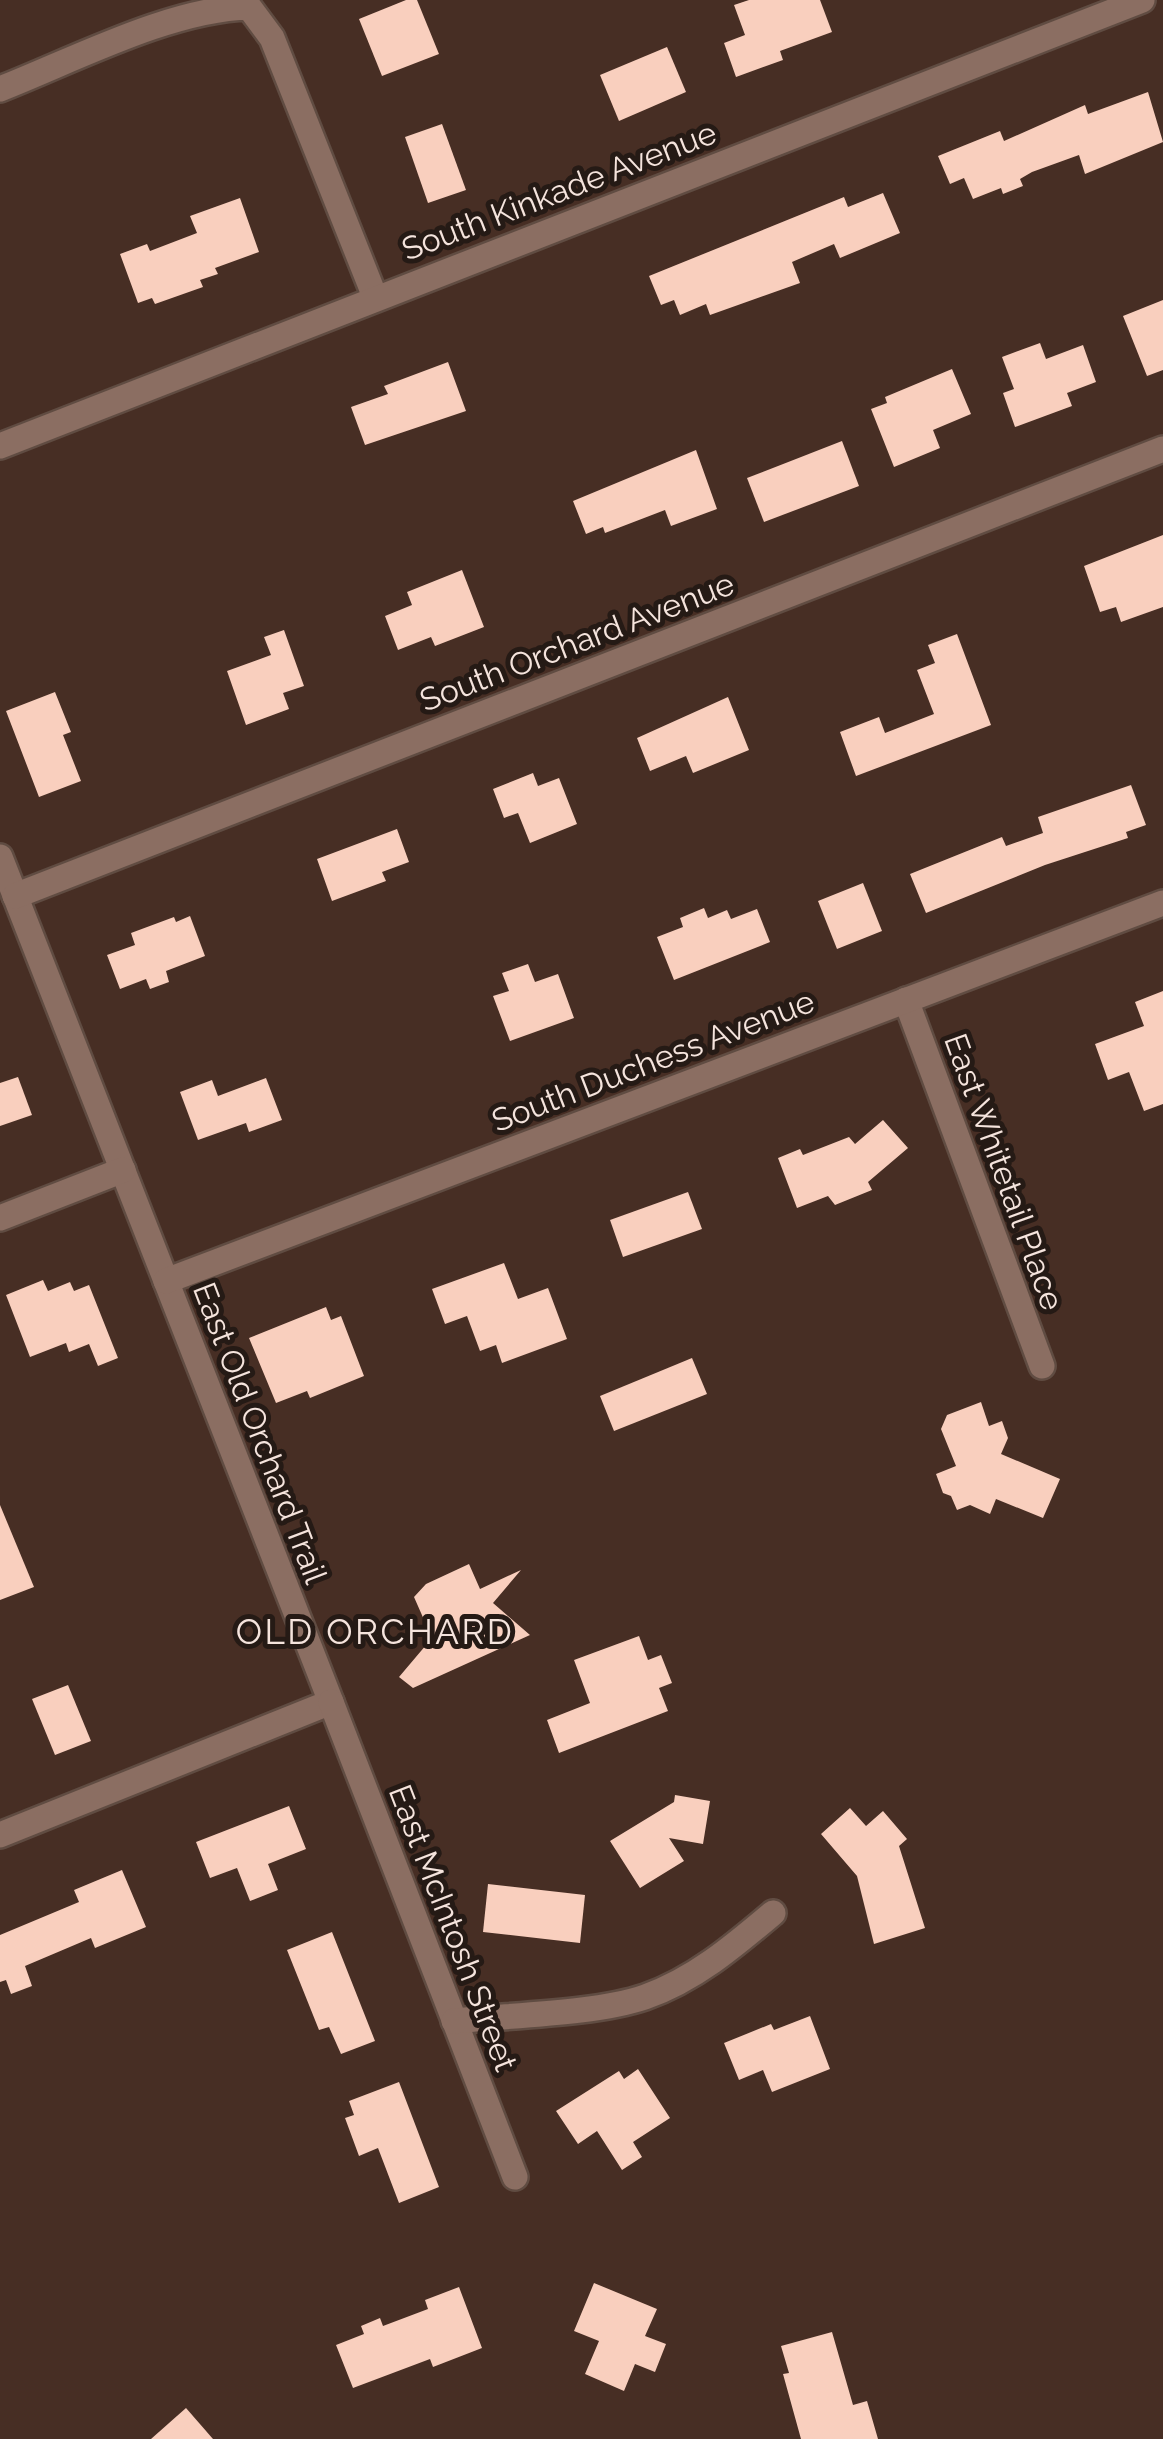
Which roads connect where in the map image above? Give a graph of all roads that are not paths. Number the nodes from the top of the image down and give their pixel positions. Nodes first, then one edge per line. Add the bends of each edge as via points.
1 (1142, 0) edge
2 (0, 89) edge
3 (375, 297) junction
4 (0, 446) edge
5 (1163, 448) edge
6 (0, 856) edge
7 (15, 896) junction
8 (1163, 903) edge
9 (906, 1000) junction
10 (122, 1170) junction
11 (0, 1218) edge
12 (166, 1281) junction
13 (1042, 1366) dead end
14 (330, 1702) junction
15 (0, 1835) edge
16 (773, 1912) dead end
17 (454, 2021) junction
18 (515, 2177) dead end

1 - 3 street, South Kinkade Avenue
2 - 3 street via 162,26 248,6 272,38
3 - 4 street, South Kinkade Avenue
5 - 7 street, South Orchard Avenue
6 - 7 street, East Old Orchard Trail
7 - 10 street, East Old Orchard Trail
8 - 9 street, South Duchess Avenue
9 - 12 street, South Duchess Avenue
9 - 13 street, East Whitetail Place
10 - 11 street
10 - 12 street, East Old Orchard Trail
12 - 14 street, East Old Orchard Trail
14 - 15 street
14 - 17 street, East McIntosh Street
16 - 17 street via 724,1954 642,1998
17 - 18 street, East McIntosh Street

